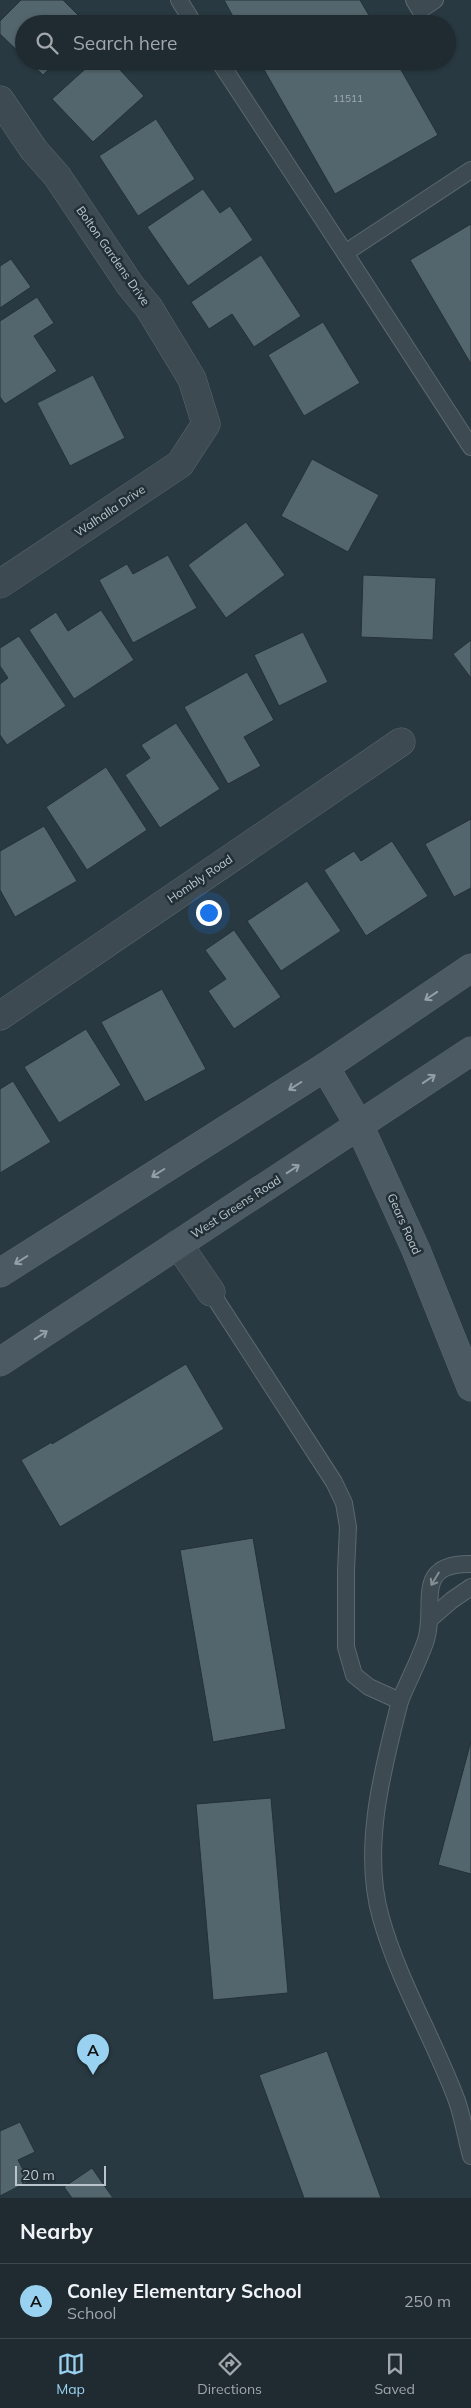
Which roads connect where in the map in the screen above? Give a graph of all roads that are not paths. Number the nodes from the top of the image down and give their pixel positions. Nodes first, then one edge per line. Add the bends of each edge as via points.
1 (179, 0) edge
2 (414, 0) edge
3 (435, 0) edge
4 (188, 15) edge
5 (225, 70) edge
6 (0, 100) edge
7 (471, 170) edge
8 (345, 253) junction
9 (206, 424) joint
10 (471, 447) edge
11 (0, 584) edge
12 (401, 742) dead end
13 (471, 968) edge
14 (0, 1016) edge
15 (471, 1051) edge
16 (325, 1067) junction
17 (359, 1125) junction
18 (178, 1244) junction
19 (0, 1273) edge
20 (211, 1292) joint
21 (0, 1362) edge
22 (471, 1387) edge
23 (471, 1564) edge
24 (471, 1587) edge
25 (430, 1619) junction
26 (400, 1701) junction
27 (467, 2126) edge
28 (471, 2156) edge

1 - 4 lane
2 - 3 lane via 420,10
5 - 8 lane
6 - 9 street, Bolton Gardens Drive via 149,308 192,379
7 - 8 lane
8 - 10 lane
9 - 11 street, Walhalla Drive via 180,464
12 - 14 street, Hombly Road
13 -> 16 main road
17 -> 15 main road, West Greens Road
16 - 17 main road, Gears Road
16 -> 19 main road
18 -> 17 main road, West Greens Road
17 - 22 main road, Gears Road via 416,1250
18 - 20 street
21 -> 18 main road, West Greens Road
20 - 26 lane via 334,1482 344,1503 348,1527 346,1647 354,1674 369,1687
23 -> 25 lane via 450,1566 438,1573 428,1596
24 - 25 lane
25 - 26 lane via 426,1640
26 - 27 lane via 374,1823 374,1866 381,1917 408,1991
27 - 28 lane

